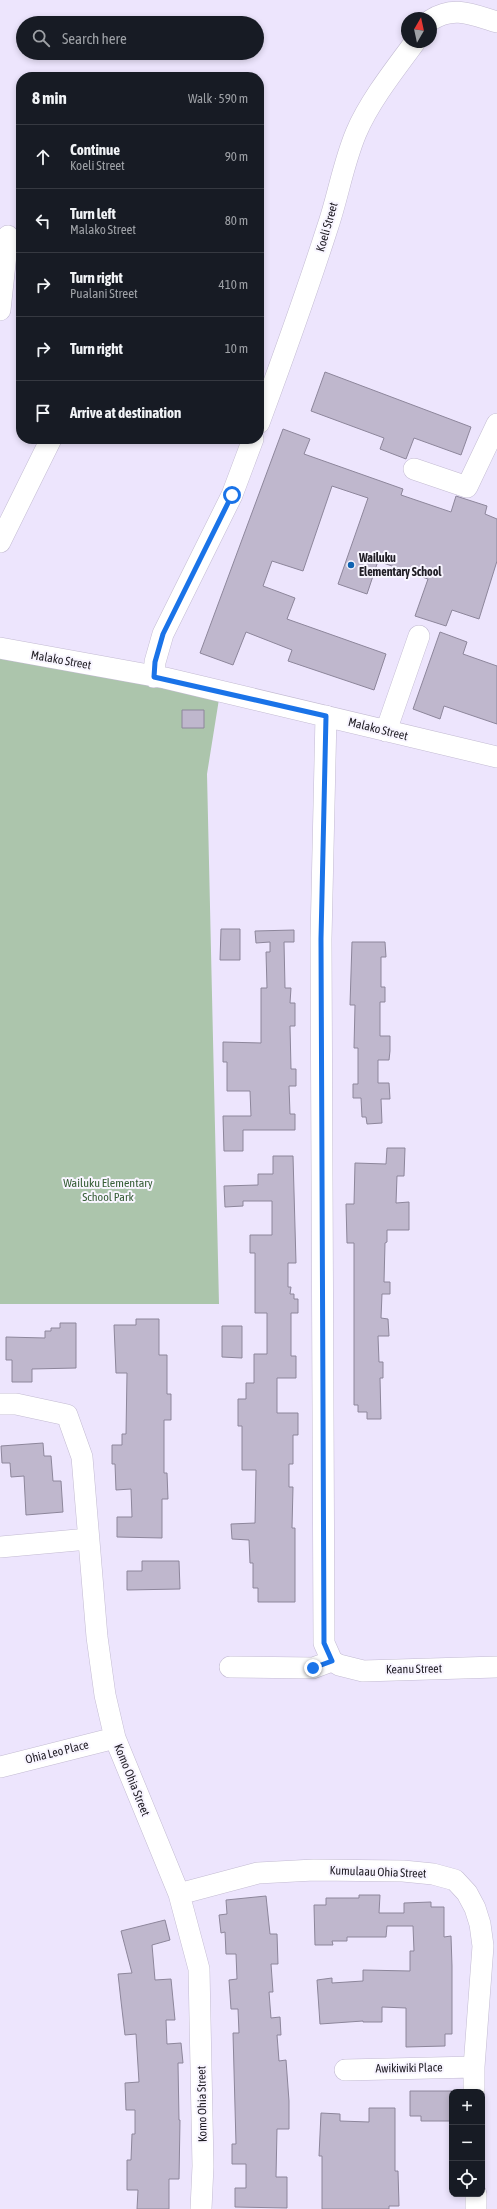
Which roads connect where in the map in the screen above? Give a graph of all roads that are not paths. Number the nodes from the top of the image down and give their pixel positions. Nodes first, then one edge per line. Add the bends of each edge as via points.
1 (437, 16) edge
2 (497, 22) edge
3 (411, 48) edge
4 (10, 236) edge
5 (0, 310) edge
6 (264, 410) edge
7 (497, 424) edge
8 (49, 444) edge
9 (251, 444) edge
10 (414, 469) dead end
11 (0, 542) edge
12 (419, 636) dead end
13 (0, 648) edge
14 (154, 677) junction
15 (326, 716) junction
16 (386, 731) junction
17 (497, 757) edge
18 (0, 1404) edge
19 (88, 1539) junction
20 (0, 1547) edge
21 (332, 1661) junction
22 (230, 1667) dead end
23 (497, 1667) edge
24 (115, 1738) junction
25 (0, 1767) edge
26 (179, 1894) junction
27 (474, 2066) junction
28 (345, 2070) dead end
29 (474, 2089) edge
30 (476, 2197) edge
31 (201, 2209) edge
32 (476, 2209) edge

1 - 2 street via 460,12
3 - 6 street, Koeli Street via 387,80 356,132 300,315
4 - 5 street
7 - 10 street via 467,487
8 - 11 street
9 - 14 street via 232,495 163,634 155,662
12 - 16 street
13 - 14 street, Malako Street
14 - 15 street, Malako Street
15 - 16 street, Malako Street
15 - 21 street via 321,939 322,1416 324,1643
16 - 17 street, Malako Street
18 - 19 street, Komo Ohia Street via 16,1404 67,1415 82,1457
19 - 20 street
19 - 24 street, Komo Ohia Street via 97,1637 105,1695
21 - 22 street via 313,1668
21 - 23 street, Keanu Street via 363,1670
24 - 25 street, Ohia Leo Place
24 - 26 street, Komo Ohia Street
26 - 27 street, Kumulaau Ohia Street via 258,1873 314,1870 403,1871 433,1874 455,1880 467,1893 475,1908 482,1939
26 - 31 street, Komo Ohia Street via 199,1969 203,2166
27 - 28 street, Awikiwiki Place
27 - 29 street, Kumulaau Ohia Street
30 - 32 street

